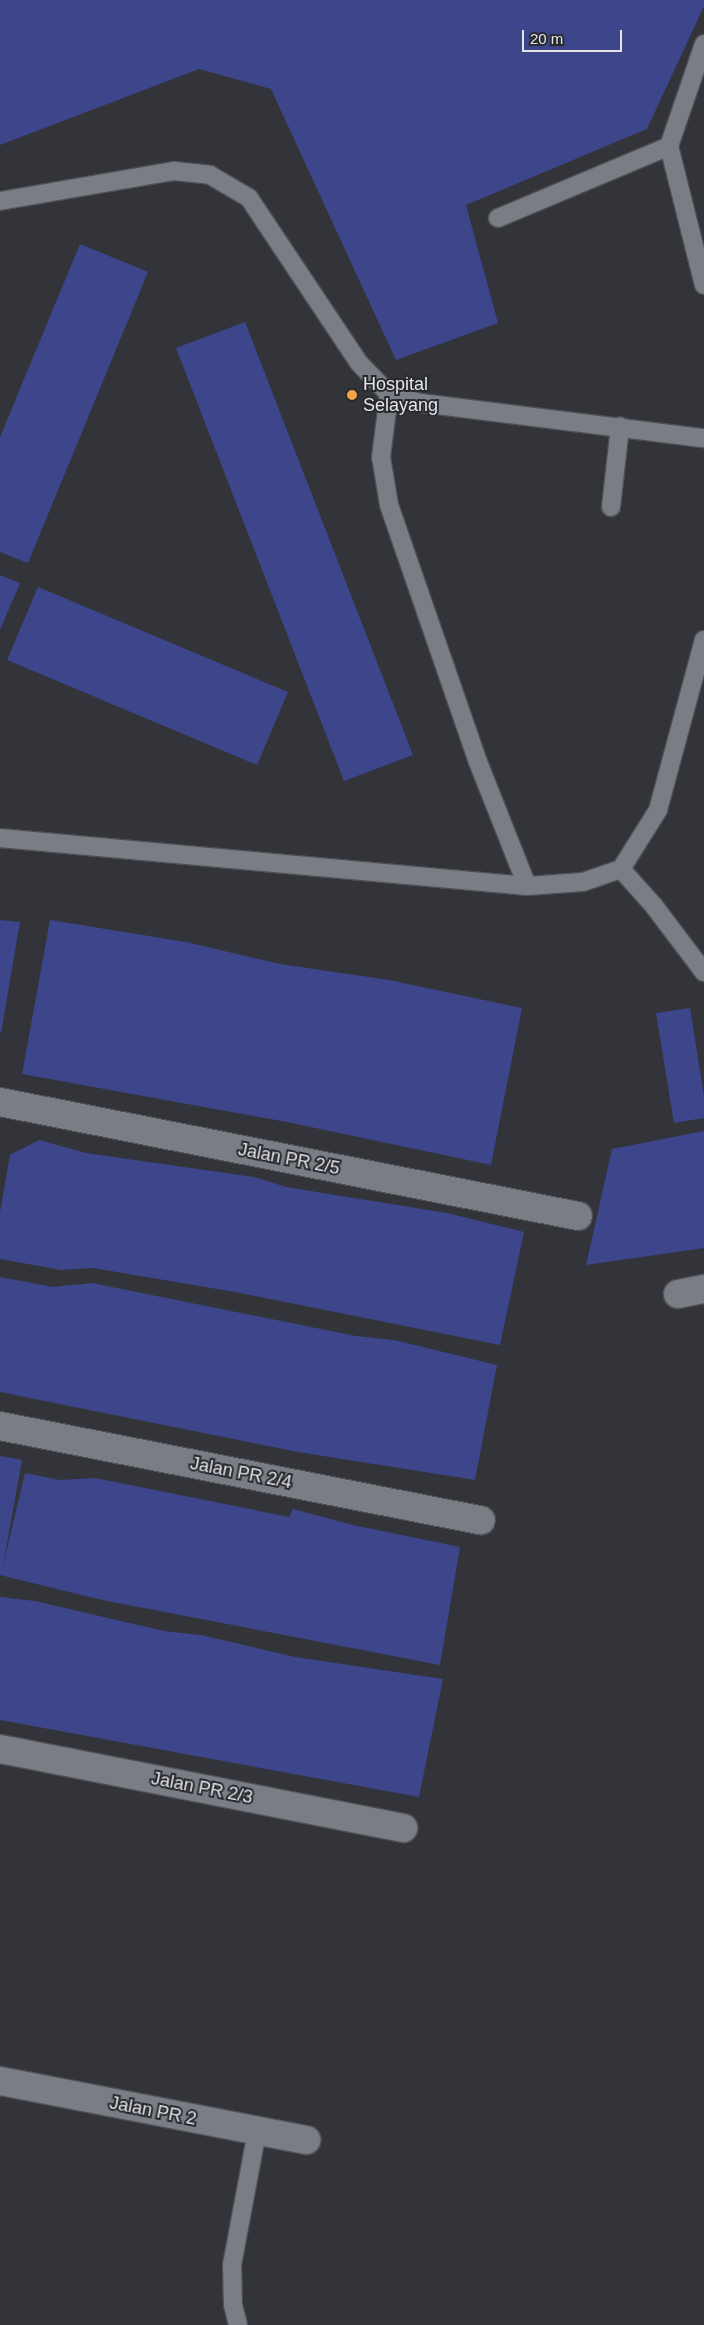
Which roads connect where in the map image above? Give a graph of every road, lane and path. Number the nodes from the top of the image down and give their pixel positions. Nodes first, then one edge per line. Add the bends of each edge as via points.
1 (704, 44) edge
2 (669, 146) junction
3 (0, 201) edge
4 (498, 218) dead end
5 (704, 286) edge
6 (389, 394) junction
7 (620, 427) junction
8 (704, 438) edge
9 (610, 507) dead end
10 (704, 640) edge
11 (0, 838) edge
12 (621, 869) junction
13 (527, 886) junction
14 (704, 972) edge
15 (0, 1102) edge
16 (578, 1216) dead end
17 (0, 1426) edge
18 (481, 1520) dead end
19 (0, 1749) edge
20 (404, 1828) dead end
21 (0, 2081) edge
22 (257, 2131) junction
23 (306, 2140) dead end
24 (238, 2325) edge

1 - 2 lane
2 - 4 lane
2 - 5 lane
3 - 6 lane via 174,171 210,175 249,198 359,363
6 - 7 lane via 421,403
6 - 13 lane via 382,457 389,505 478,762
7 - 8 lane
7 - 9 lane
10 - 12 lane via 658,810
11 - 13 lane
12 - 13 lane via 583,882
12 - 14 lane
15 - 16 street, Jalan PR 2/5
17 - 18 street, Jalan PR 2/4
19 - 20 street, Jalan PR 2/3
21 - 22 street, Jalan PR 2
22 - 23 street, Jalan PR 2
22 - 24 lane via 232,2264 233,2305

